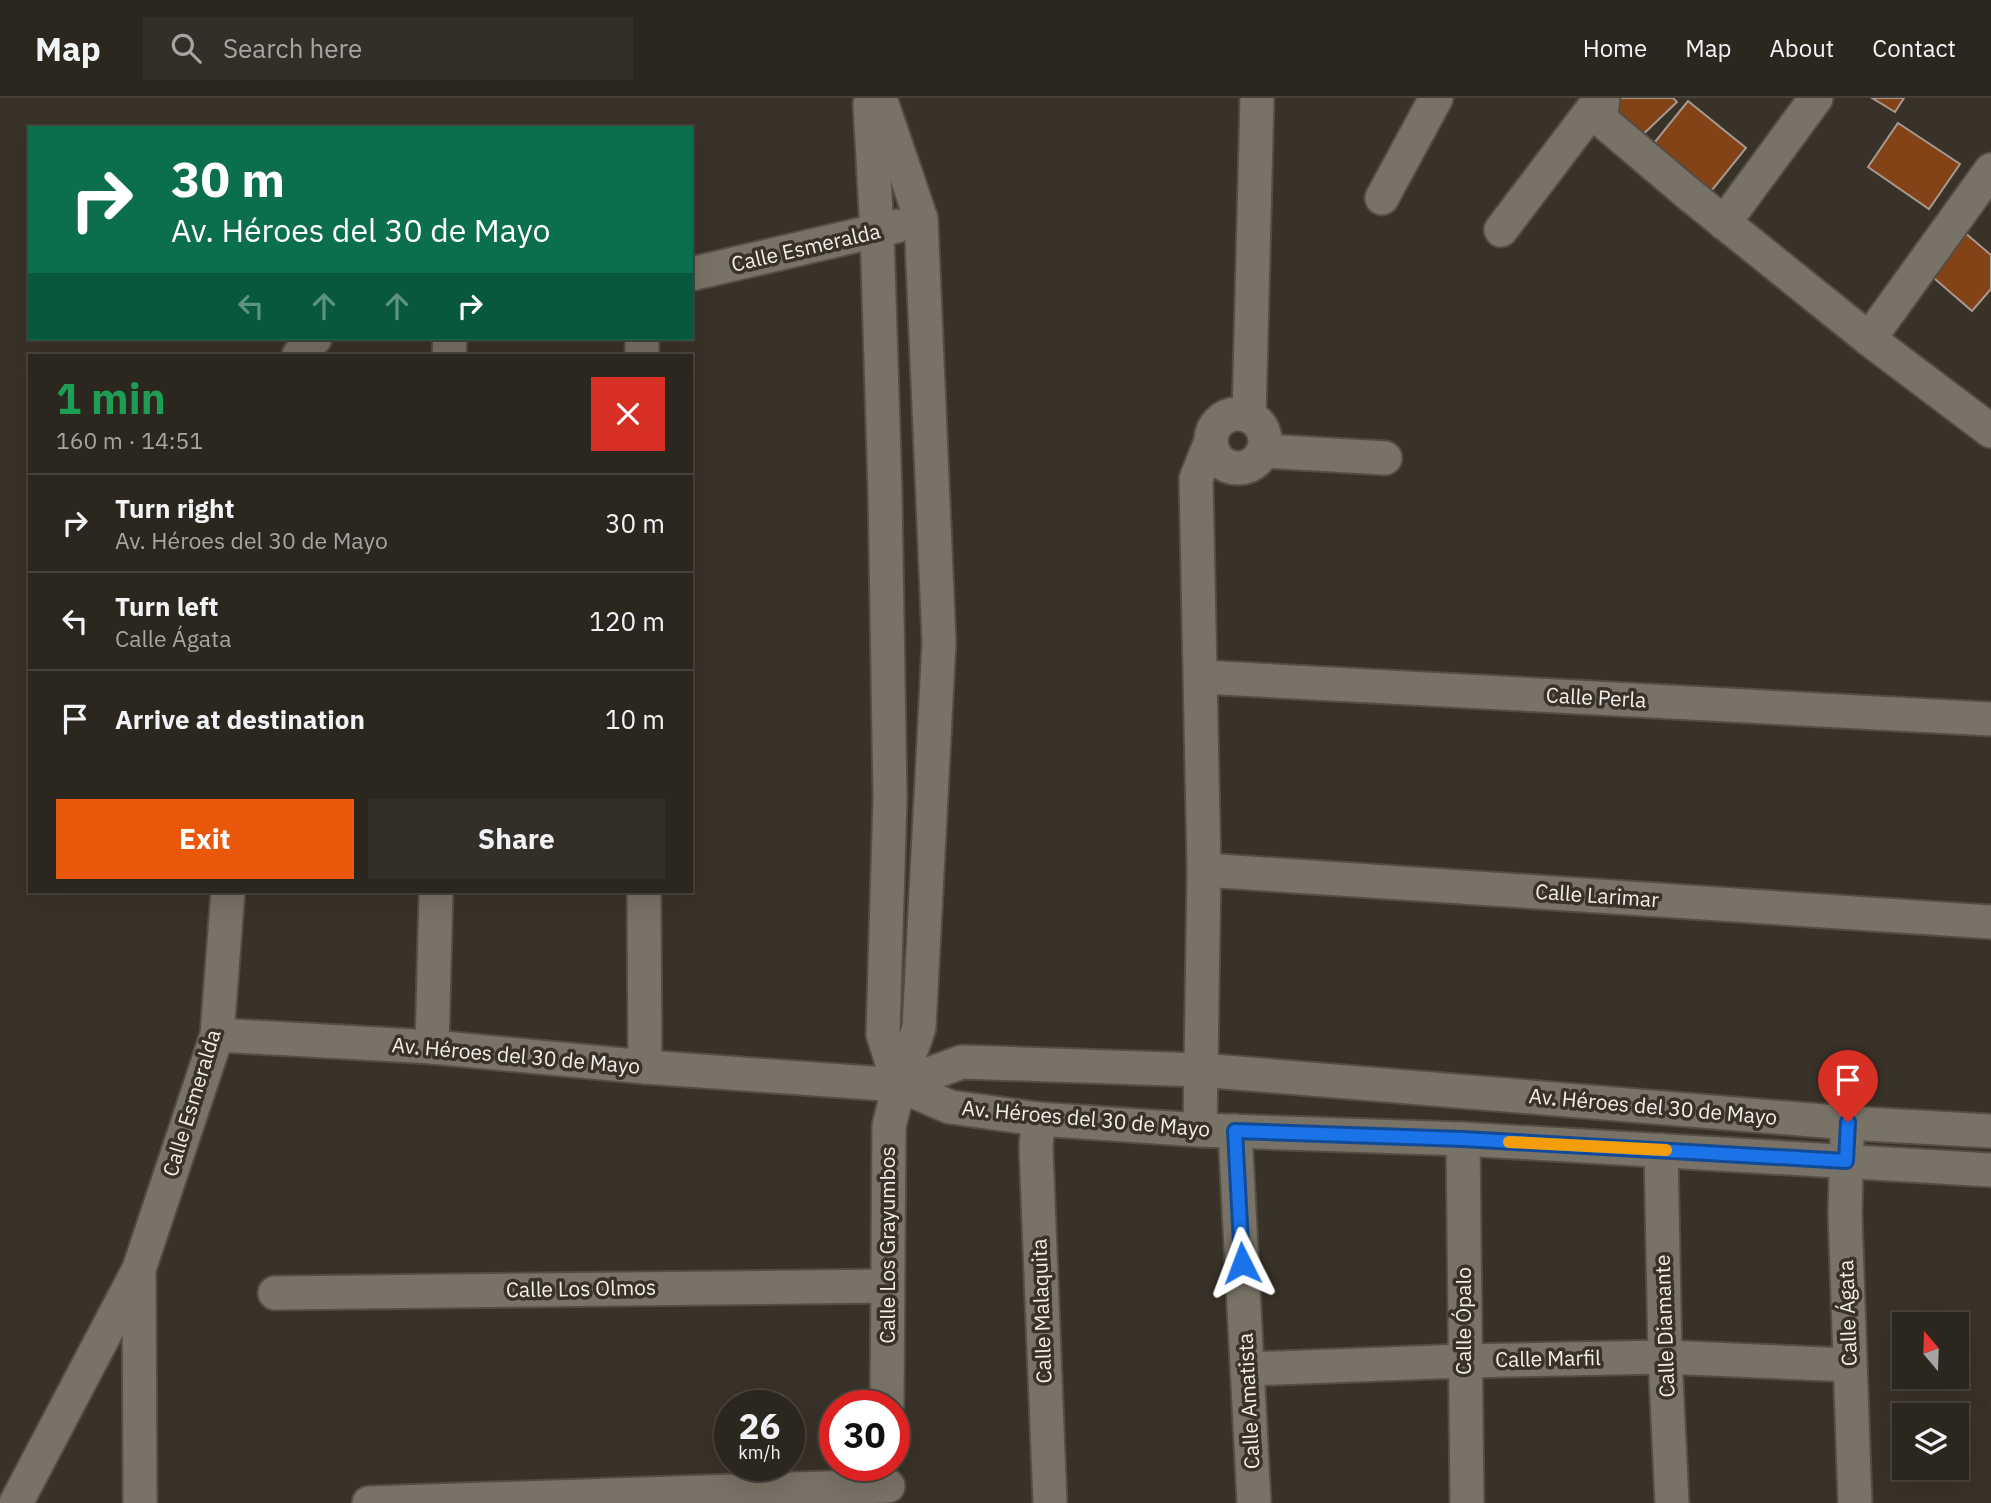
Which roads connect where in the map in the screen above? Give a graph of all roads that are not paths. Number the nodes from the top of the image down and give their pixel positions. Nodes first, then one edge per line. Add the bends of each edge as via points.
1 (870, 98) edge
2 (880, 98) edge
3 (1257, 98) edge
4 (1436, 98) edge
5 (1602, 98) edge
6 (1816, 98) edge
7 (1991, 170) edge
8 (1382, 198) dead end
9 (921, 219) junction
10 (1724, 223) junction
11 (1501, 230) dead end
12 (877, 232) junction
13 (693, 274) edge
14 (1869, 339) junction
15 (313, 340) edge
16 (300, 354) edge
17 (1248, 416) junction
18 (1991, 430) edge
19 (1211, 441) junction
20 (1263, 451) junction
21 (1385, 458) dead end
22 (1201, 677) junction
23 (1991, 719) edge
24 (1204, 870) junction
25 (228, 893) edge
26 (436, 893) edge
27 (644, 893) edge
28 (1991, 922) edge
29 (217, 1035) junction
30 (432, 1047) junction
31 (645, 1067) junction
32 (1200, 1070) junction
33 (899, 1085) junction
34 (1038, 1119) junction
35 (1848, 1122) junction
36 (1200, 1130) junction
37 (1235, 1131) junction
38 (1991, 1131) edge
39 (1463, 1139) junction
40 (1661, 1150) junction
41 (1846, 1161) junction
42 (1991, 1170) edge
43 (139, 1269) junction
44 (887, 1286) junction
45 (275, 1293) dead end
46 (1665, 1357) junction
47 (1464, 1361) junction
48 (1849, 1365) junction
49 (1248, 1369) junction
50 (887, 1390) edge
51 (888, 1485) edge
52 (16, 1503) edge
53 (140, 1503) edge
54 (369, 1503) edge
55 (1050, 1503) edge
56 (1254, 1503) edge
57 (1467, 1503) edge
58 (1672, 1503) edge
59 (1855, 1503) edge

1 - 12 street
2 - 9 street, Calle Los Grayumbos
3 - 17 street
4 - 8 street
5 - 10 street via 1605,123
5 - 11 street
6 - 10 street
7 - 14 street
9 - 12 street, Calle Esmeralda
9 - 33 street, Calle Los Grayumbos via 939,642 919,1028
10 - 14 street
12 - 13 street, Calle Esmeralda
12 - 33 street via 890,798 883,1034
14 - 18 street
15 - 16 street
17 - 19 street via 1228,416 1219,422
17 - 20 street via 1263,430
19 - 20 street via 1219,460 1238,468 1258,460
19 - 22 street via 1196,479
20 - 21 street
22 - 23 street, Calle Perla
22 - 24 street
24 - 28 street, Calle Larimar
24 - 32 street
25 - 29 street, Calle Esmeralda
26 - 30 street
27 - 31 street
29 - 30 street, Av. Héroes del 30 de Mayo
29 - 43 street, Calle Esmeralda
30 - 31 street, Av. Héroes del 30 de Mayo
31 - 33 street, Av. Héroes del 30 de Mayo
32 - 33 street, Av. Héroes del 30 de Mayo via 962,1062
32 - 35 street, Av. Héroes del 30 de Mayo
32 - 36 street
33 - 34 street, Av. Héroes del 30 de Mayo via 950,1107
33 - 44 street, Calle Los Grayumbos via 888,1126
34 - 36 street, Av. Héroes del 30 de Mayo
34 - 55 street, Calle Malaquita
35 - 38 street, Av. Héroes del 30 de Mayo
35 - 41 street, Calle Ágata
36 - 37 street, Av. Héroes del 30 de Mayo
37 - 39 street, Av. Héroes del 30 de Mayo
37 - 49 street, Calle Amatista
39 - 40 street, Av. Héroes del 30 de Mayo
39 - 47 street, Calle Ópalo
40 - 41 street, Av. Héroes del 30 de Mayo
40 - 46 street, Calle Diamante
41 - 42 street, Av. Héroes del 30 de Mayo
41 - 48 street, Calle Ágata
43 - 52 street, Calle Esmeralda
43 - 53 street, Calle Esmeralda
44 - 45 street, Calle Los Olmos
44 - 50 street, Calle Los Grayumbos
46 - 47 street, Calle Marfil
46 - 48 street, Calle Marfil
46 - 58 street, Calle Diamante
47 - 49 street, Calle Marfil
47 - 57 street, Calle Ópalo
48 - 59 street, Calle Ágata
49 - 56 street, Calle Amatista
51 - 54 street

